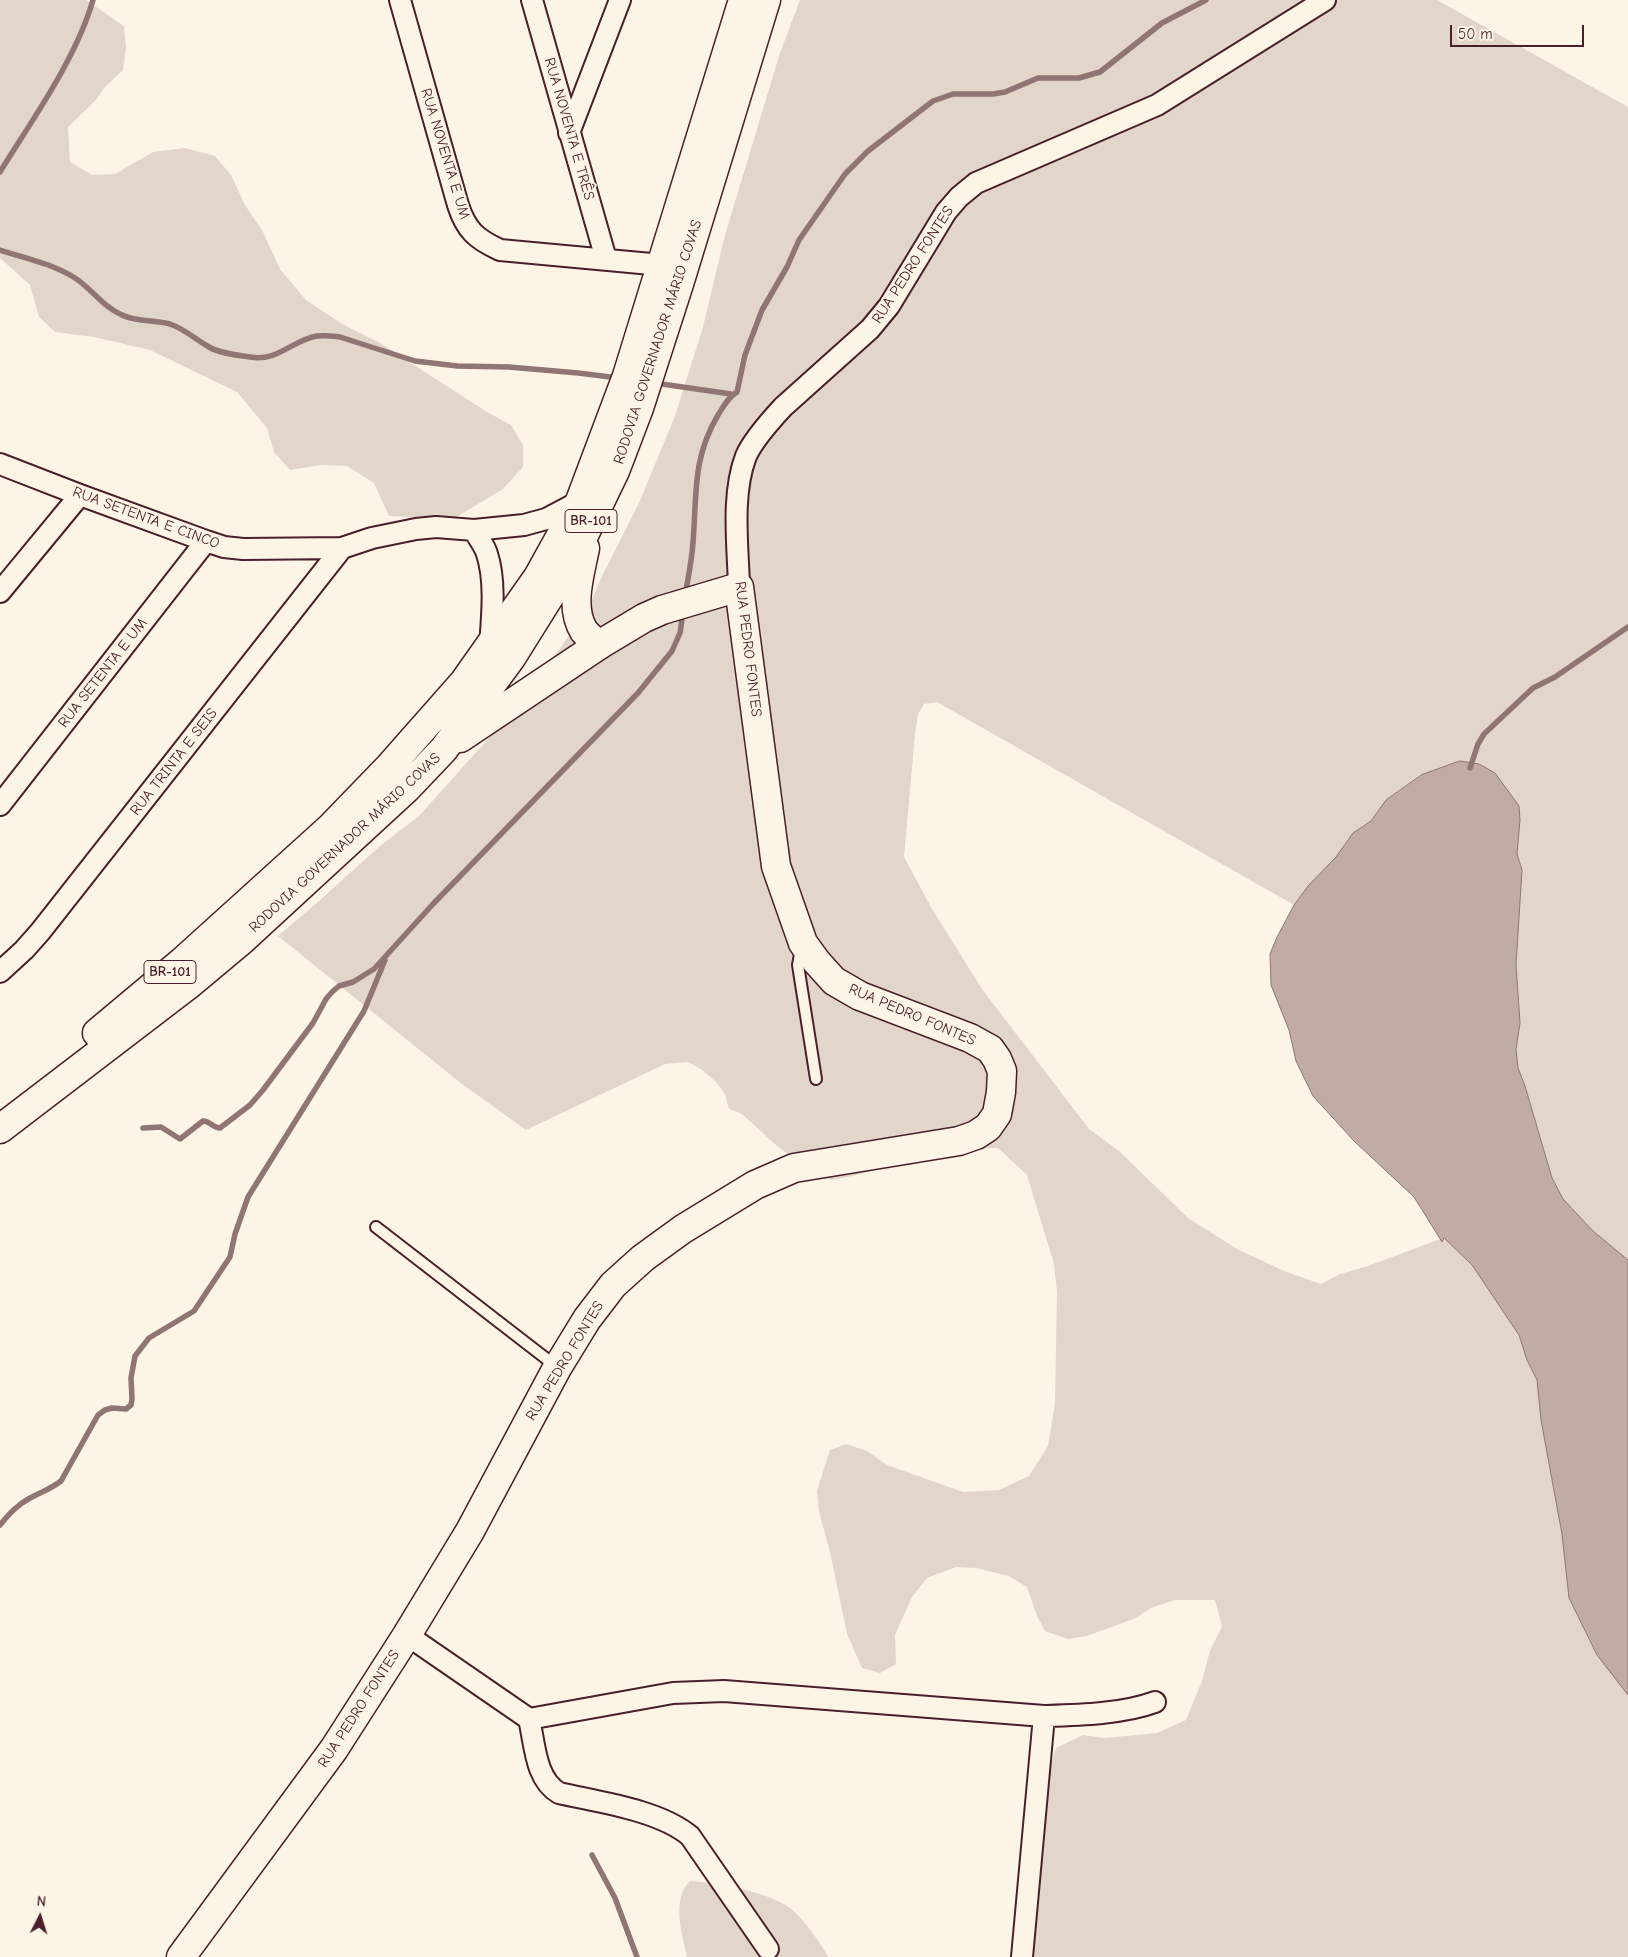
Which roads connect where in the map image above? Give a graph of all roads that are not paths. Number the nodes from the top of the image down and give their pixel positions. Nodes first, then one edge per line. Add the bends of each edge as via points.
1 (400, 0) edge
2 (532, 0) edge
3 (620, 0) edge
4 (743, 0) edge
5 (766, 0) edge
6 (1325, 0) edge
7 (569, 133) junction
8 (606, 259) junction
9 (662, 265) junction
10 (0, 464) edge
11 (80, 495) junction
12 (580, 501) junction
13 (589, 526) junction
14 (474, 530) junction
15 (206, 541) junction
16 (342, 548) junction
17 (739, 587) junction
18 (0, 592) edge
19 (599, 645) junction
20 (490, 646) junction
21 (444, 749) junction
22 (0, 805) edge
23 (803, 943) junction
24 (0, 972) edge
25 (816, 1079) dead end
26 (0, 1106) edge
27 (0, 1129) edge
28 (376, 1227) dead end
29 (558, 1368) junction
30 (407, 1635) junction
31 (1155, 1702) dead end
32 (1044, 1716) junction
33 (529, 1719) junction
34 (768, 1949) dead end
35 (181, 1957) edge
36 (1022, 1957) edge

1 - 8 street, RUA NOVENTA E UM via 458,205 472,232 484,243 500,250
2 - 7 street, RUA NOVENTA E TRÊS
3 - 7 street
4 - 9 main road, RODOVIA GOVERNADOR MÁRIO COVAS / BR-101
5 - 13 main road, RODOVIA GOVERNADOR MÁRIO COVAS / BR-101 via 639,408
6 - 17 street, RUA PEDRO FONTES via 1157,105 976,182 959,197 934,229 889,306 851,348 783,407 747,454 738,498
7 - 8 street, RUA NOVENTA E TRÊS
8 - 9 street, RUA NOVENTA E UM
9 - 12 main road, RODOVIA GOVERNADOR MÁRIO COVAS / BR-101 via 627,376
10 - 11 street, RUA SETENTA E CINCO
11 - 15 street, RUA SETENTA E CINCO
11 - 18 street
12 - 14 street, RUA SETENTA E CINCO via 546,519 524,526
12 - 20 main road, RODOVIA GOVERNADOR MÁRIO COVAS / BR-101 via 538,577
13 - 19 main road via 577,609 585,632
13 - 21 main road, RODOVIA GOVERNADOR MÁRIO COVAS / BR-101 via 571,562 511,658
14 - 16 street, RUA SETENTA E CINCO via 416,529
14 - 20 street via 487,554 491,578
15 - 16 street, RUA SETENTA E CINCO via 243,549
15 - 22 street, RUA SETENTA E UM
16 - 24 street, RUA TRINTA E SEIS via 40,932
17 - 19 main road via 662,610
17 - 23 main road, RUA PEDRO FONTES via 776,866
19 - 21 main road
20 - 26 main road, RODOVIA GOVERNADOR MÁRIO COVAS / BR-101 via 452,697 330,828 183,962 60,1064
21 - 27 main road, RODOVIA GOVERNADOR MÁRIO COVAS / BR-101 via 406,789 242,940
23 - 25 lane via 798,965
23 - 29 main road, RUA PEDRO FONTES via 834,981 970,1038 990,1050 1002,1071 997,1114 988,1127 959,1141 794,1168 756,1185 683,1229 613,1285 587,1319
28 - 29 lane
29 - 30 main road, RUA PEDRO FONTES via 470,1531
30 - 33 street
30 - 35 main road, RUA PEDRO FONTES via 334,1749
31 - 32 street via 1138,1708 1093,1714
32 - 33 street via 724,1691 673,1693
32 - 36 street
33 - 34 street via 541,1773 550,1788 559,1793 654,1815 680,1828 690,1836

